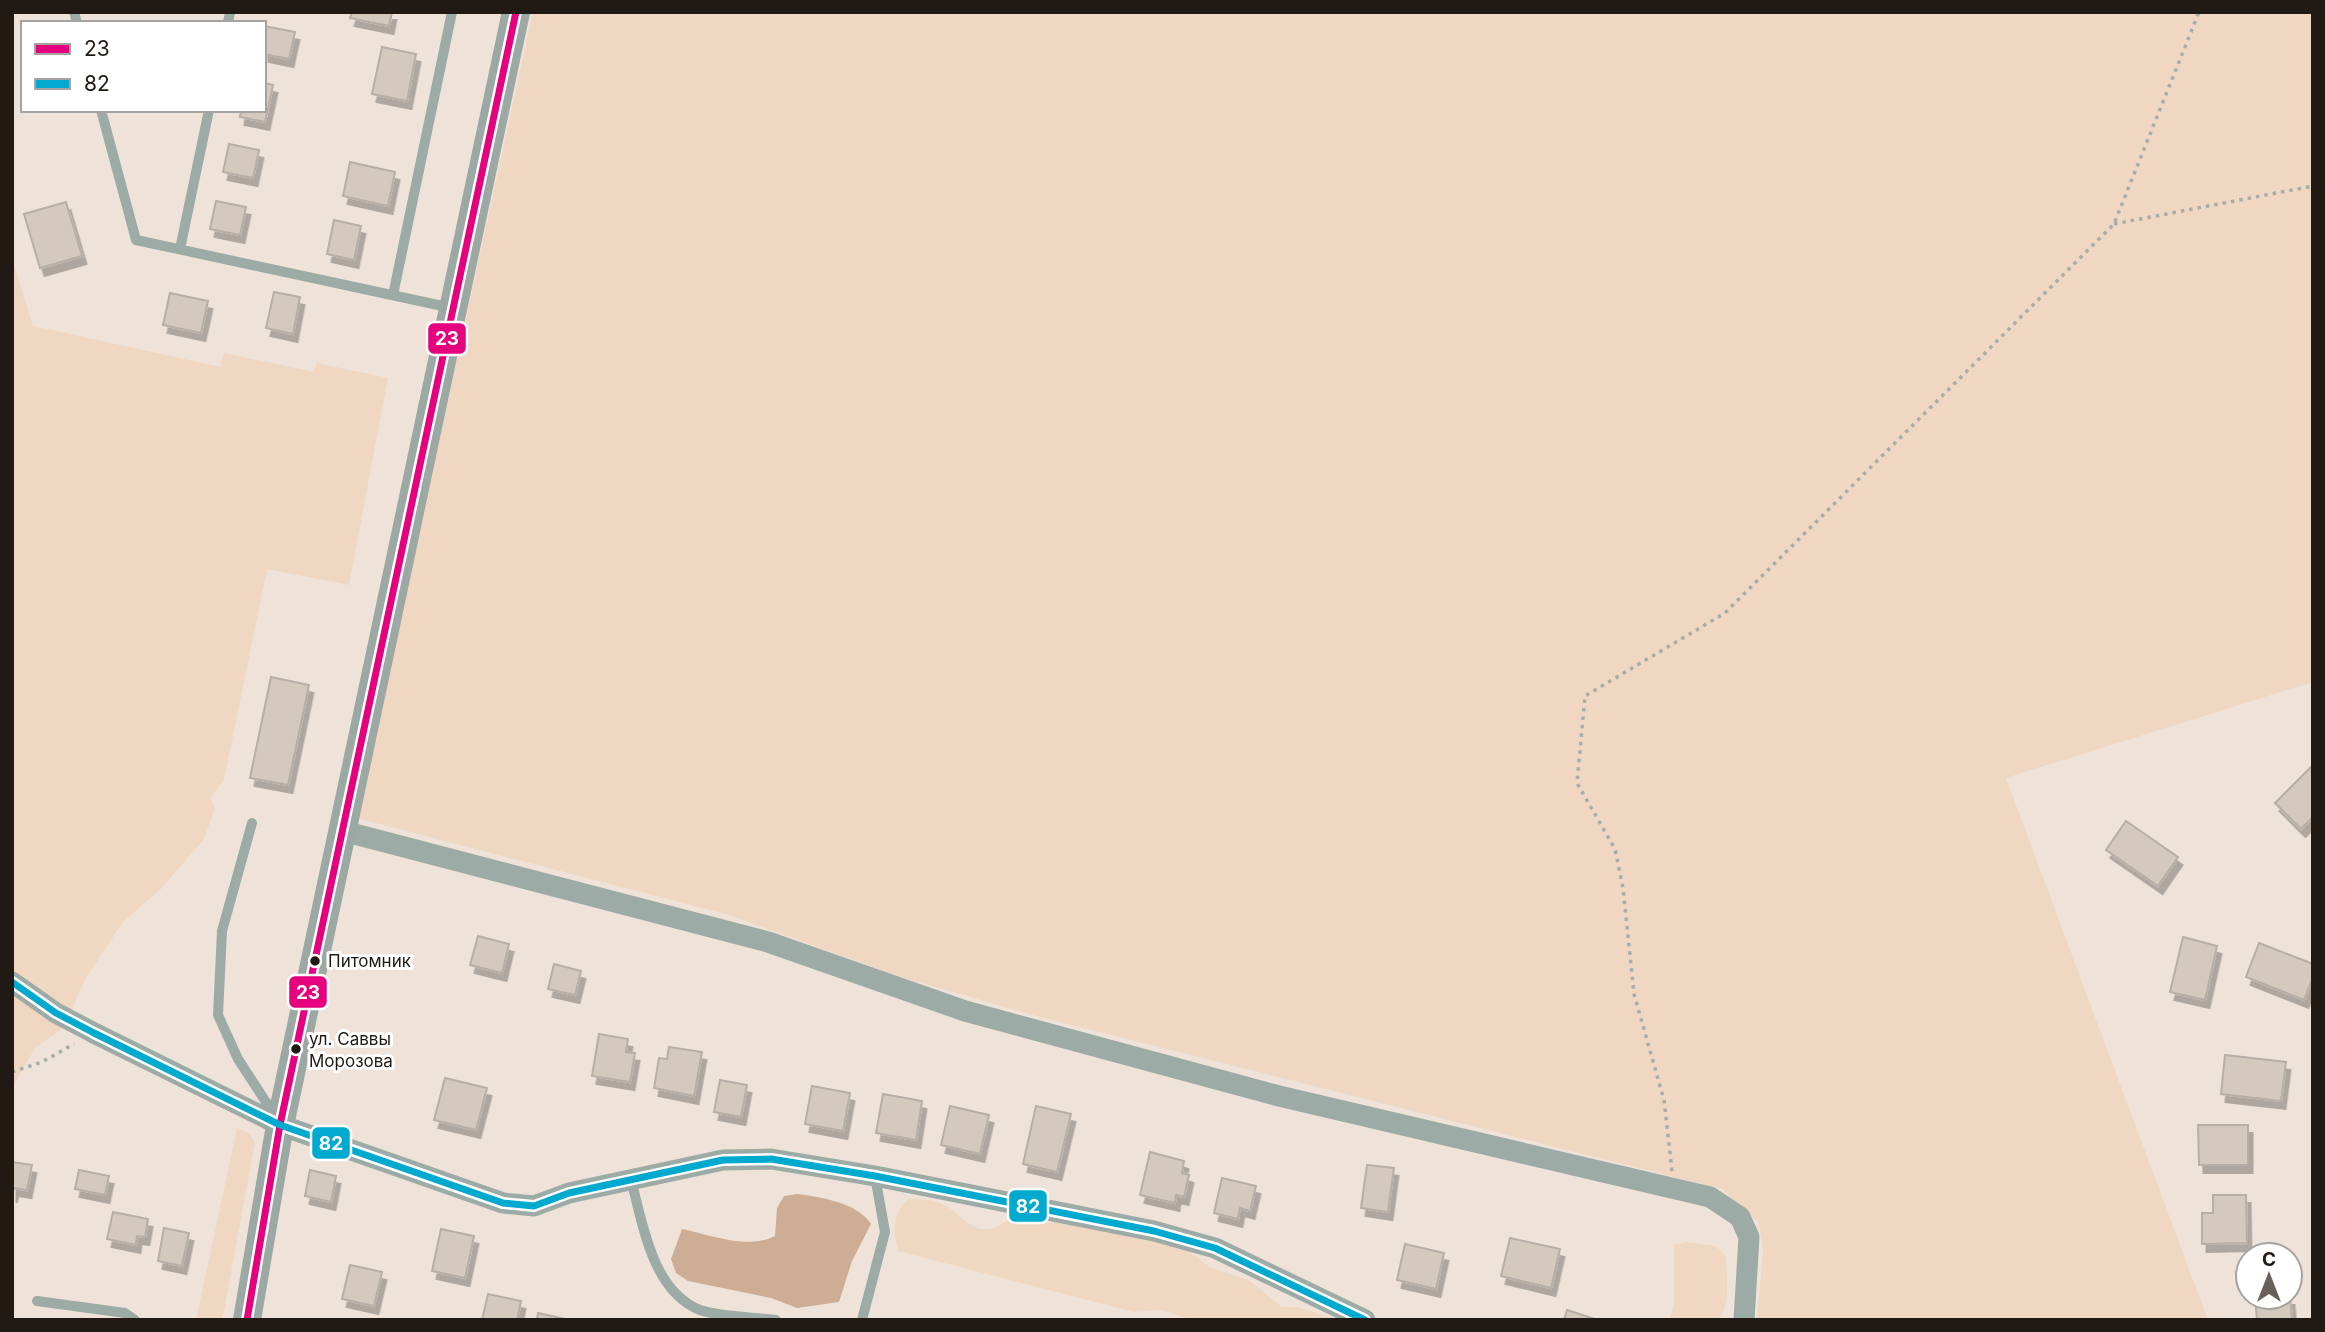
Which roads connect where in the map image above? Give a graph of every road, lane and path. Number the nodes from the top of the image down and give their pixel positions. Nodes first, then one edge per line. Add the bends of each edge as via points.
1 (452, 12) edge
2 (516, 12) edge
3 (2199, 12) edge
4 (102, 112) edge
5 (209, 112) edge
6 (2313, 186) edge
7 (2114, 224) junction
8 (180, 249) junction
9 (393, 295) junction
10 (452, 308) junction
11 (252, 823) dead end
12 (343, 831) junction
13 (12, 982) edge
14 (94, 1033) junction
15 (12, 1072) edge
16 (280, 1125) junction
17 (875, 1176) junction
18 (1673, 1176) dead end
19 (631, 1180) junction
20 (37, 1301) dead end
21 (135, 1320) edge
22 (247, 1320) edge
23 (776, 1320) edge
24 (862, 1320) edge
25 (1365, 1320) edge
26 (1744, 1320) edge

1 - 9 lane
2 - 10 street
3 - 7 path
4 - 8 lane via 136,240
5 - 8 lane
6 - 7 path
7 - 18 path via 1725,612 1585,696 1577,783 1615,849 1634,994 1664,1100
8 - 9 lane
9 - 10 lane
10 - 12 street
11 - 16 lane via 222,931 218,1015 238,1059
12 - 16 street
12 - 26 street via 768,942 965,1011 1279,1096 1710,1197 1740,1217 1749,1237
13 - 14 street
14 - 15 path via 42,1062
14 - 16 street
16 - 19 street via 503,1203 534,1206
16 - 22 street
17 - 19 street via 771,1159 723,1160
17 - 24 lane via 885,1232
17 - 25 street via 1154,1231 1215,1248
19 - 23 lane via 649,1246 669,1287 700,1310
20 - 21 lane via 125,1313

